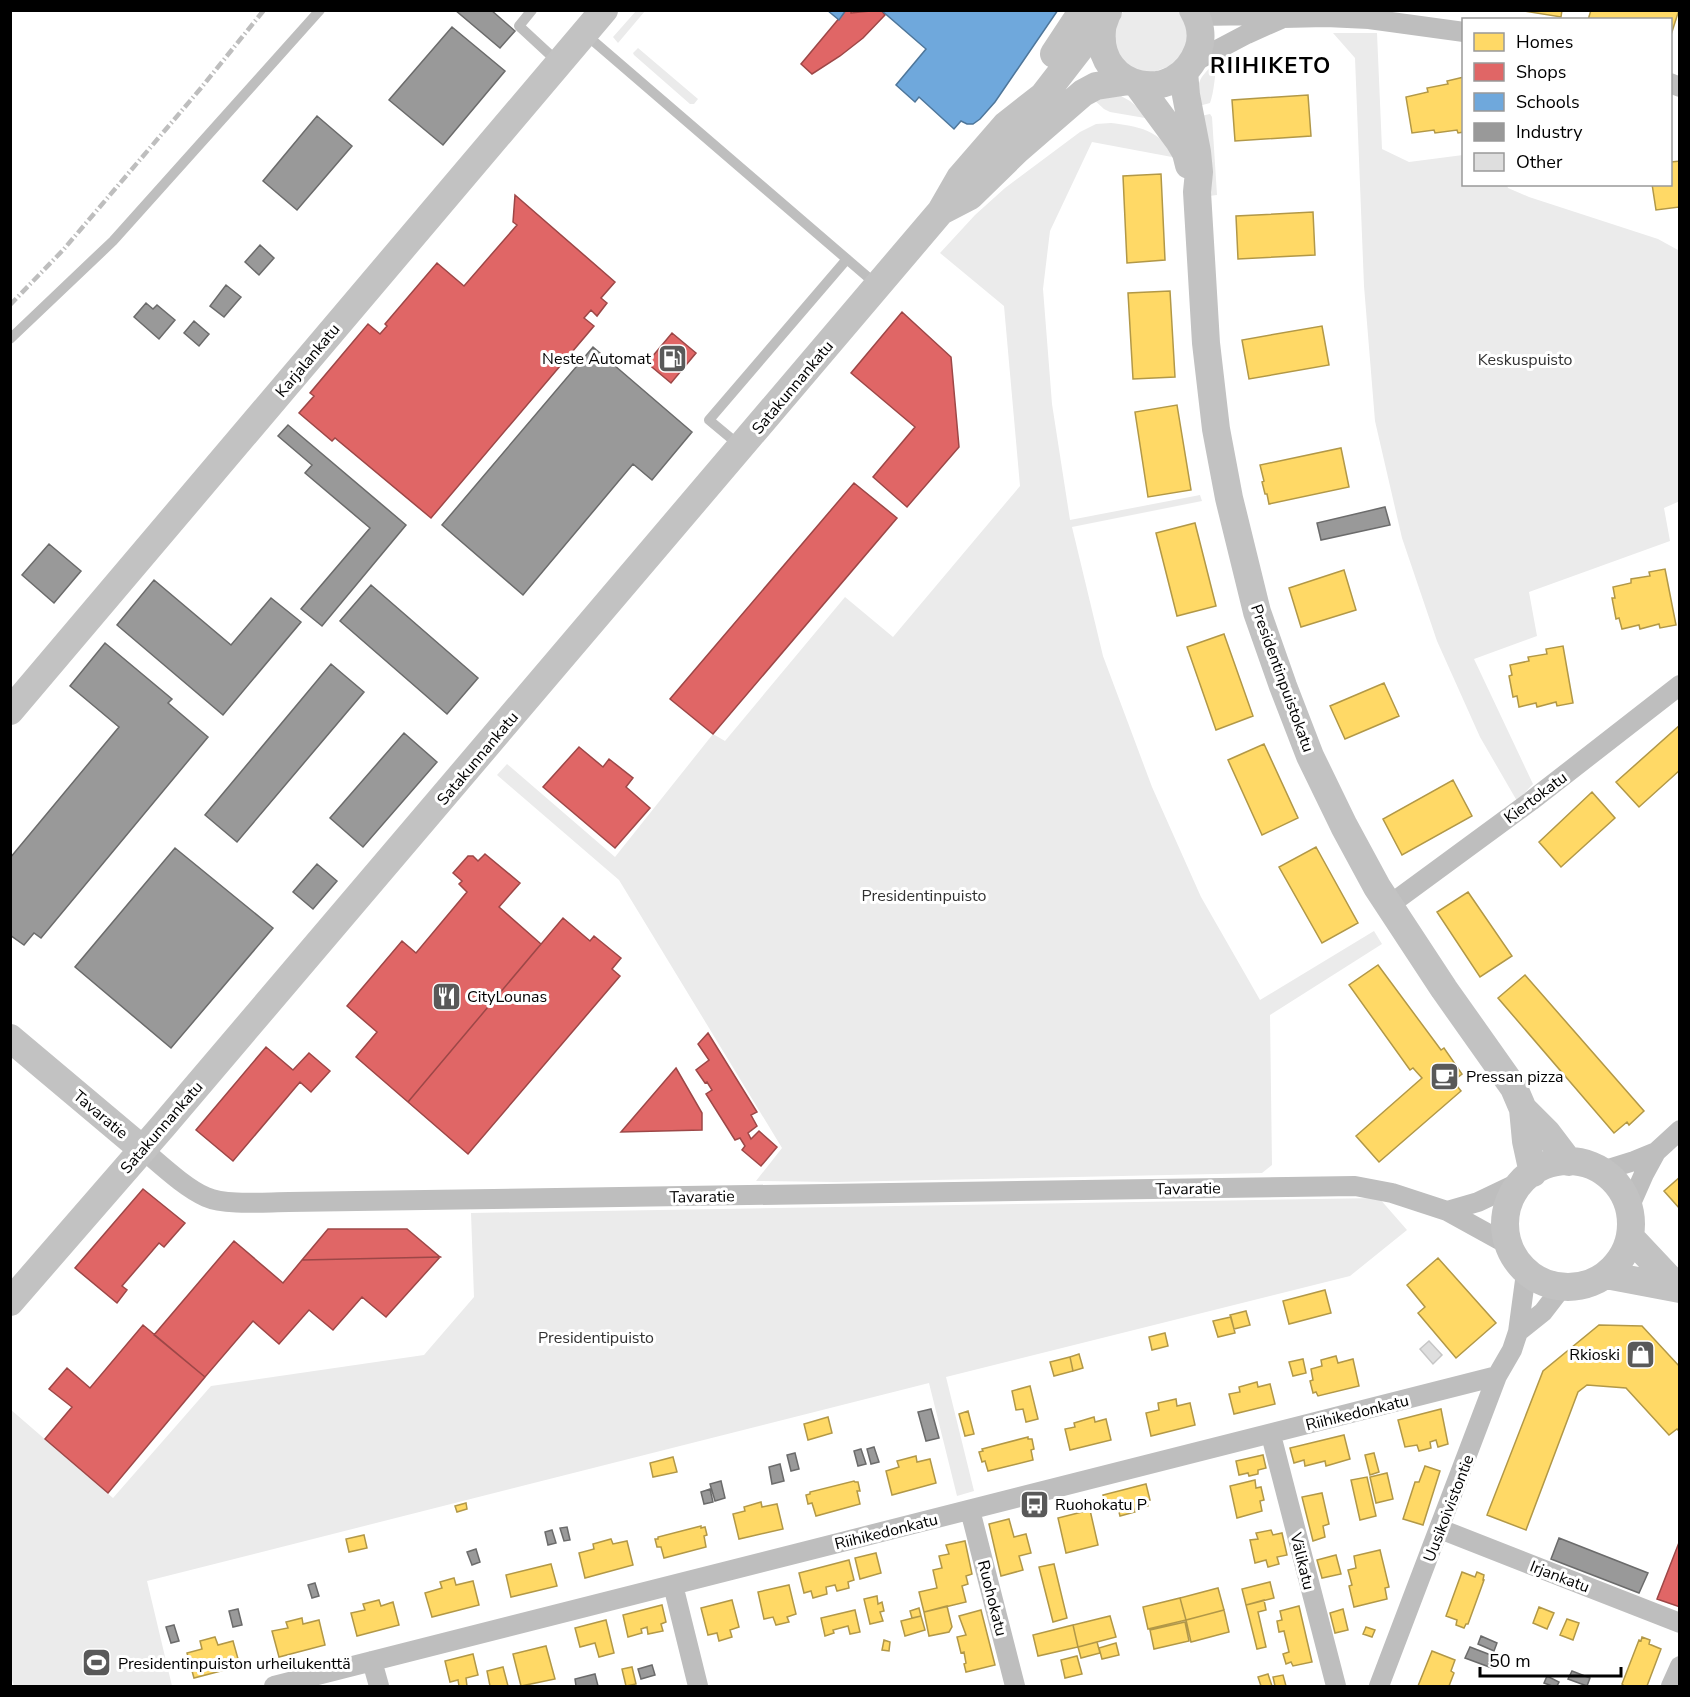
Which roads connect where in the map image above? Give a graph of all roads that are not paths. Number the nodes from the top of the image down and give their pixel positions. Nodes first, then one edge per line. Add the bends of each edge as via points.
1 (320, 10) edge
2 (532, 10) edge
3 (604, 10) edge
4 (1100, 11) edge
5 (1195, 13) edge
6 (1283, 18) junction
7 (1462, 32) edge
8 (584, 33) junction
9 (560, 64) junction
10 (1189, 67) junction
11 (1133, 83) junction
12 (1197, 192) junction
13 (941, 211) junction
14 (847, 259) junction
15 (878, 285) junction
16 (10, 339) edge
17 (741, 447) junction
18 (1680, 685) edge
19 (10, 711) edge
20 (1388, 906) junction
21 (10, 1038) edge
22 (1523, 1109) junction
23 (1680, 1130) edge
24 (142, 1149) junction
25 (1656, 1152) junction
26 (1569, 1162) junction
27 (1602, 1171) junction
28 (1527, 1177) junction
29 (1629, 1208) junction
30 (1447, 1211) junction
31 (1631, 1238) junction
32 (1505, 1244) junction
33 (1526, 1273) junction
34 (1606, 1275) junction
35 (1563, 1286) junction
36 (1679, 1289) edge
37 (10, 1302) edge
38 (1518, 1332) junction
39 (1497, 1376) junction
40 (1271, 1435) junction
41 (970, 1510) junction
42 (1440, 1529) junction
43 (673, 1586) junction
44 (1680, 1623) edge
45 (372, 1661) junction
46 (1680, 1666) edge
47 (274, 1686) edge
48 (379, 1686) edge
49 (698, 1686) edge
50 (1015, 1686) edge
51 (1336, 1686) edge
52 (1380, 1686) edge
53 (1671, 1686) edge

1 - 16 lane via 113,241
2 - 9 lane via 519,27
3 - 8 street, Karjalankatu
4 - 11 street, Presidentinpuistokatu via 1102,46 1108,62
4 - 13 street, Satakunnankatu via 1043,96 1006,125 960,178
5 - 6 street
5 - 10 street, Presidentinpuistokatu via 1200,45
6 - 7 street via 1369,19
6 - 10 street
8 - 9 street, Karjalankatu
8 - 14 lane
9 - 19 street, Karjalankatu
10 - 11 street, Satakunnankatu via 1178,78 1161,85
10 - 12 street, Presidentinpuistokatu via 1186,95 1197,152
11 - 12 street, Presidentinpuistokatu via 1179,141
11 - 13 street, Satakunnankatu via 1096,86 1083,93 970,196
12 - 20 street, Presidentinpuistokatu via 1206,343 1216,429 1228,498 1254,601 1310,756
13 - 15 street, Satakunnankatu
14 - 15 lane
14 - 17 lane via 709,420
15 - 17 street, Satakunnankatu
17 - 24 street, Satakunnankatu
18 - 20 street, Kiertokatu
20 - 22 street, Presidentinpuistokatu via 1514,1088
21 - 24 street, Tavaratie
22 - 26 street, Presidentinpuistokatu
22 - 28 street, Presidentinpuistokatu
23 - 25 street
24 - 30 street, Tavaratie via 194,1190 231,1202 1355,1186
24 - 37 street, Satakunnankatu
25 - 27 street
25 - 29 street
26 - 27 street
26 - 28 street via 1548,1165
27 - 29 street via 1619,1188
28 - 30 street via 1478,1202
28 - 32 street via 1509,1198
29 - 31 street
30 - 32 street, Tavaratie
31 - 34 street via 1621,1261
31 - 36 street
32 - 33 street
33 - 35 street
33 - 38 street
34 - 35 street via 1585,1284
34 - 36 street
35 - 38 street via 1543,1312
38 - 39 street, Uusikoivistontie
39 - 40 street, Riihikedonkatu
39 - 42 street, Uusikoivistontie
40 - 41 street, Riihikedonkatu
40 - 51 street, Välikatu
41 - 43 street, Riihikedonkatu
41 - 50 street, Ruohokatu
42 - 44 street, Irjankatu
42 - 52 street, Uusikoivistontie
43 - 45 street, Riihikedonkatu
43 - 49 street
45 - 47 street, Riihikedonkatu
45 - 48 street
46 - 53 street

